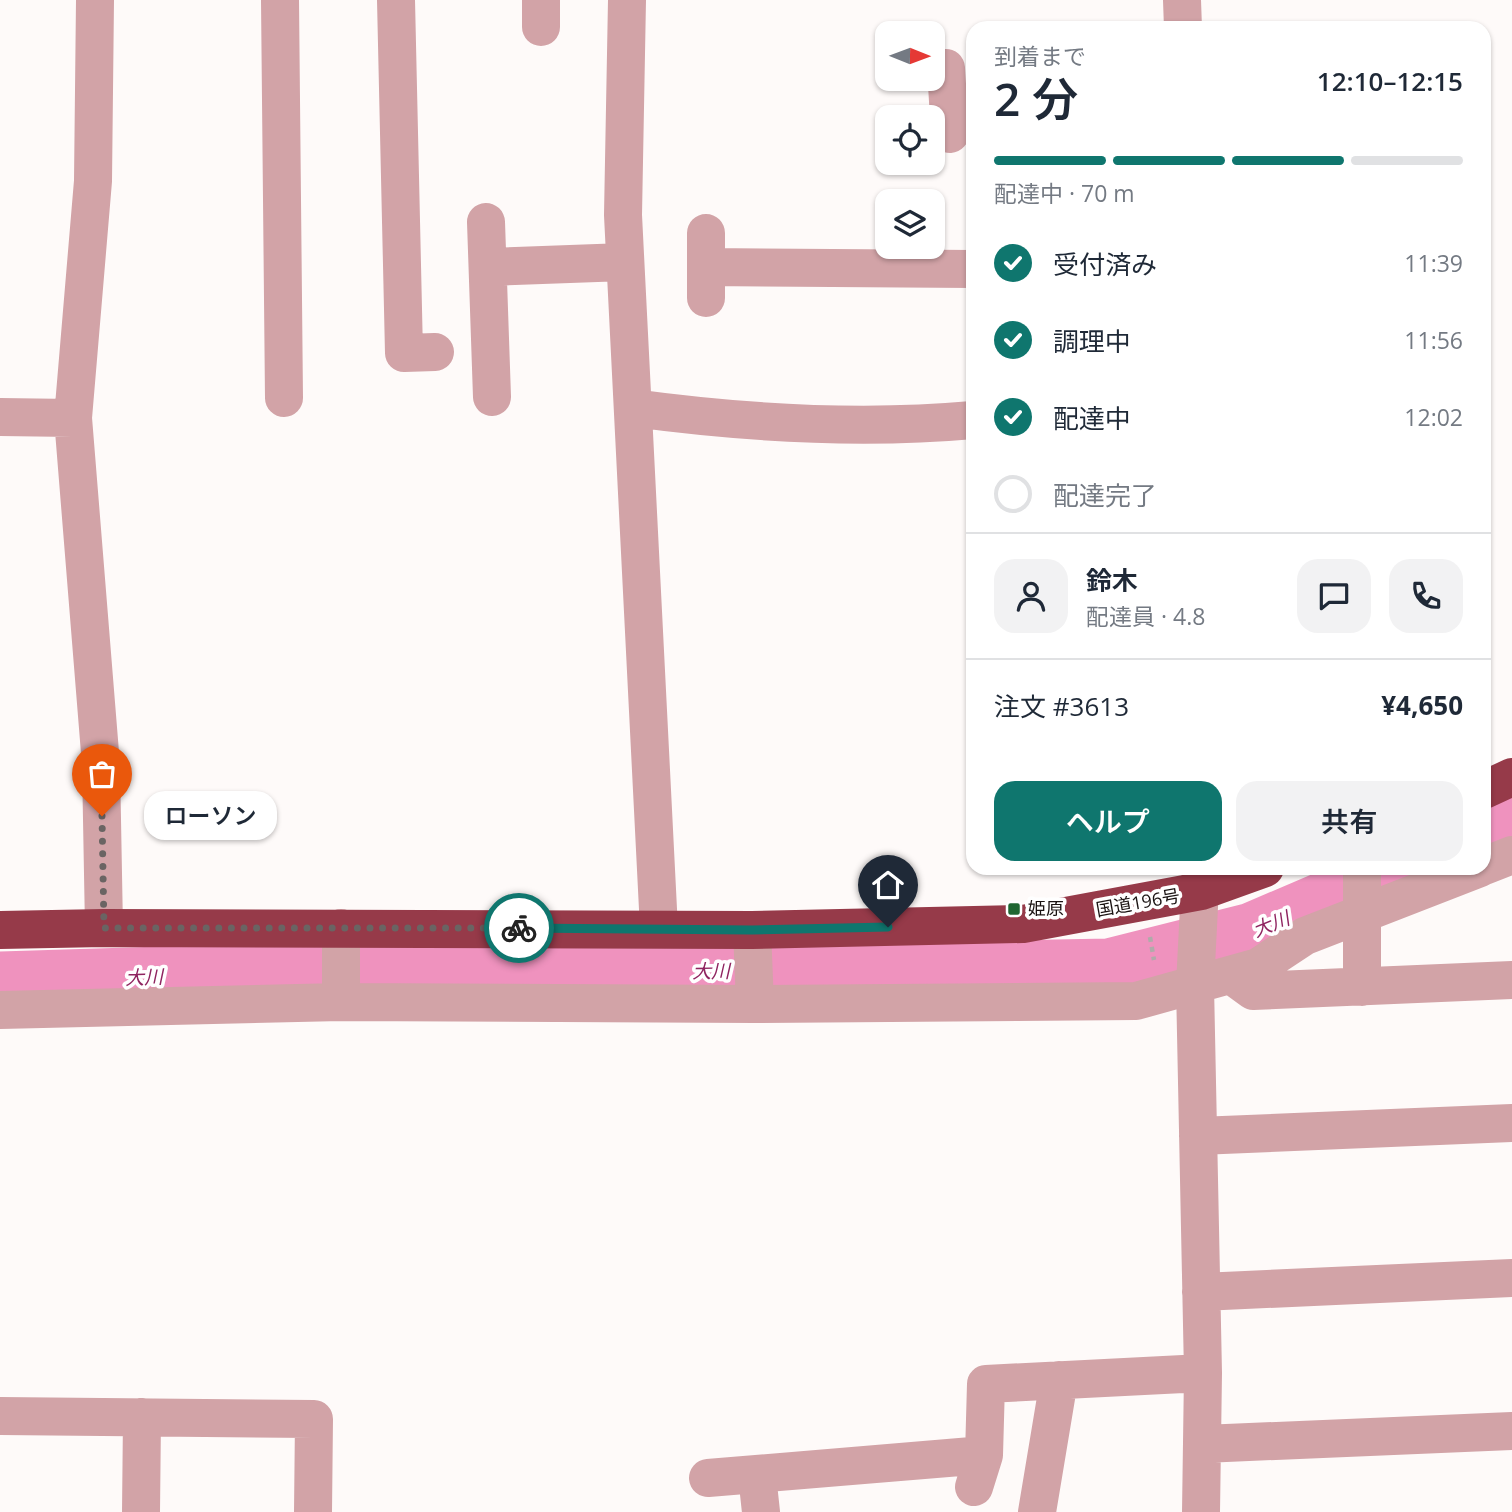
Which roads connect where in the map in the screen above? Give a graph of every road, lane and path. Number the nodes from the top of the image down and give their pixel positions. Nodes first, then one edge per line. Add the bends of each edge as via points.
1 (95, 0) edge
2 (280, 0) edge
3 (396, 0) edge
4 (627, 0) edge
5 (1182, 0) edge
6 (1182, 21) edge
7 (946, 68) dead end
8 (952, 134) edge
9 (486, 222) dead end
10 (625, 262) junction
11 (706, 266) dead end
12 (488, 267) junction
13 (966, 269) edge
14 (435, 352) dead end
15 (492, 397) dead end
16 (284, 398) dead end
17 (633, 408) junction
18 (0, 417) edge
19 (74, 418) junction
20 (966, 421) edge
21 (1512, 778) edge
22 (1491, 787) edge
23 (1512, 855) edge
24 (1491, 863) edge
25 (1228, 875) edge
26 (1448, 875) edge
27 (1201, 880) edge
28 (1362, 895) edge
29 (104, 928) junction
30 (659, 929) junction
31 (0, 930) edge
32 (341, 971) junction
33 (753, 972) junction
34 (1207, 976) junction
35 (1512, 980) edge
36 (1362, 987) junction
37 (0, 1010) edge
38 (1512, 1123) edge
39 (1198, 1136) junction
40 (1512, 1278) edge
41 (1201, 1292) junction
42 (1203, 1373) junction
43 (1059, 1380) junction
44 (0, 1416) edge
45 (142, 1417) junction
46 (1512, 1431) edge
47 (1203, 1444) junction
48 (757, 1475) junction
49 (708, 1479) dead end
50 (141, 1512) edge
51 (313, 1512) edge
52 (761, 1512) edge
53 (1037, 1512) edge
54 (1201, 1512) edge

1 - 19 street via 93,181
2 - 16 street
3 - 14 street via 404,354
4 - 10 street
5 - 6 street
7 - 8 street
9 - 12 street
10 - 12 street
10 - 17 street
11 - 13 street
12 - 15 street
17 - 20 street via 821,423
17 - 30 street
18 - 19 street
19 - 29 street via 101,765
21 - 22 highway
23 - 24 street
25 - 27 highway, 国道196号
26 - 28 street
27 - 33 highway, 国道196号 via 1023,924
27 - 34 street via 1198,929
28 - 34 street via 1258,967
28 - 36 street
29 - 31 highway, 国道196号
29 - 32 highway, 国道196号
30 - 32 highway, 国道196号
30 - 33 highway, 国道196号
32 - 33 street
32 - 37 street
33 - 34 street via 1136,1001
34 - 36 street via 1253,991
34 - 39 street
35 - 36 street
38 - 39 street
39 - 41 street
40 - 41 street
41 - 42 street
42 - 43 street
42 - 47 street
43 - 48 street via 986,1384 979,1471
43 - 53 street
44 - 45 street
45 - 50 street
45 - 51 street via 314,1419
46 - 47 street
47 - 54 street
48 - 49 street
48 - 52 street

